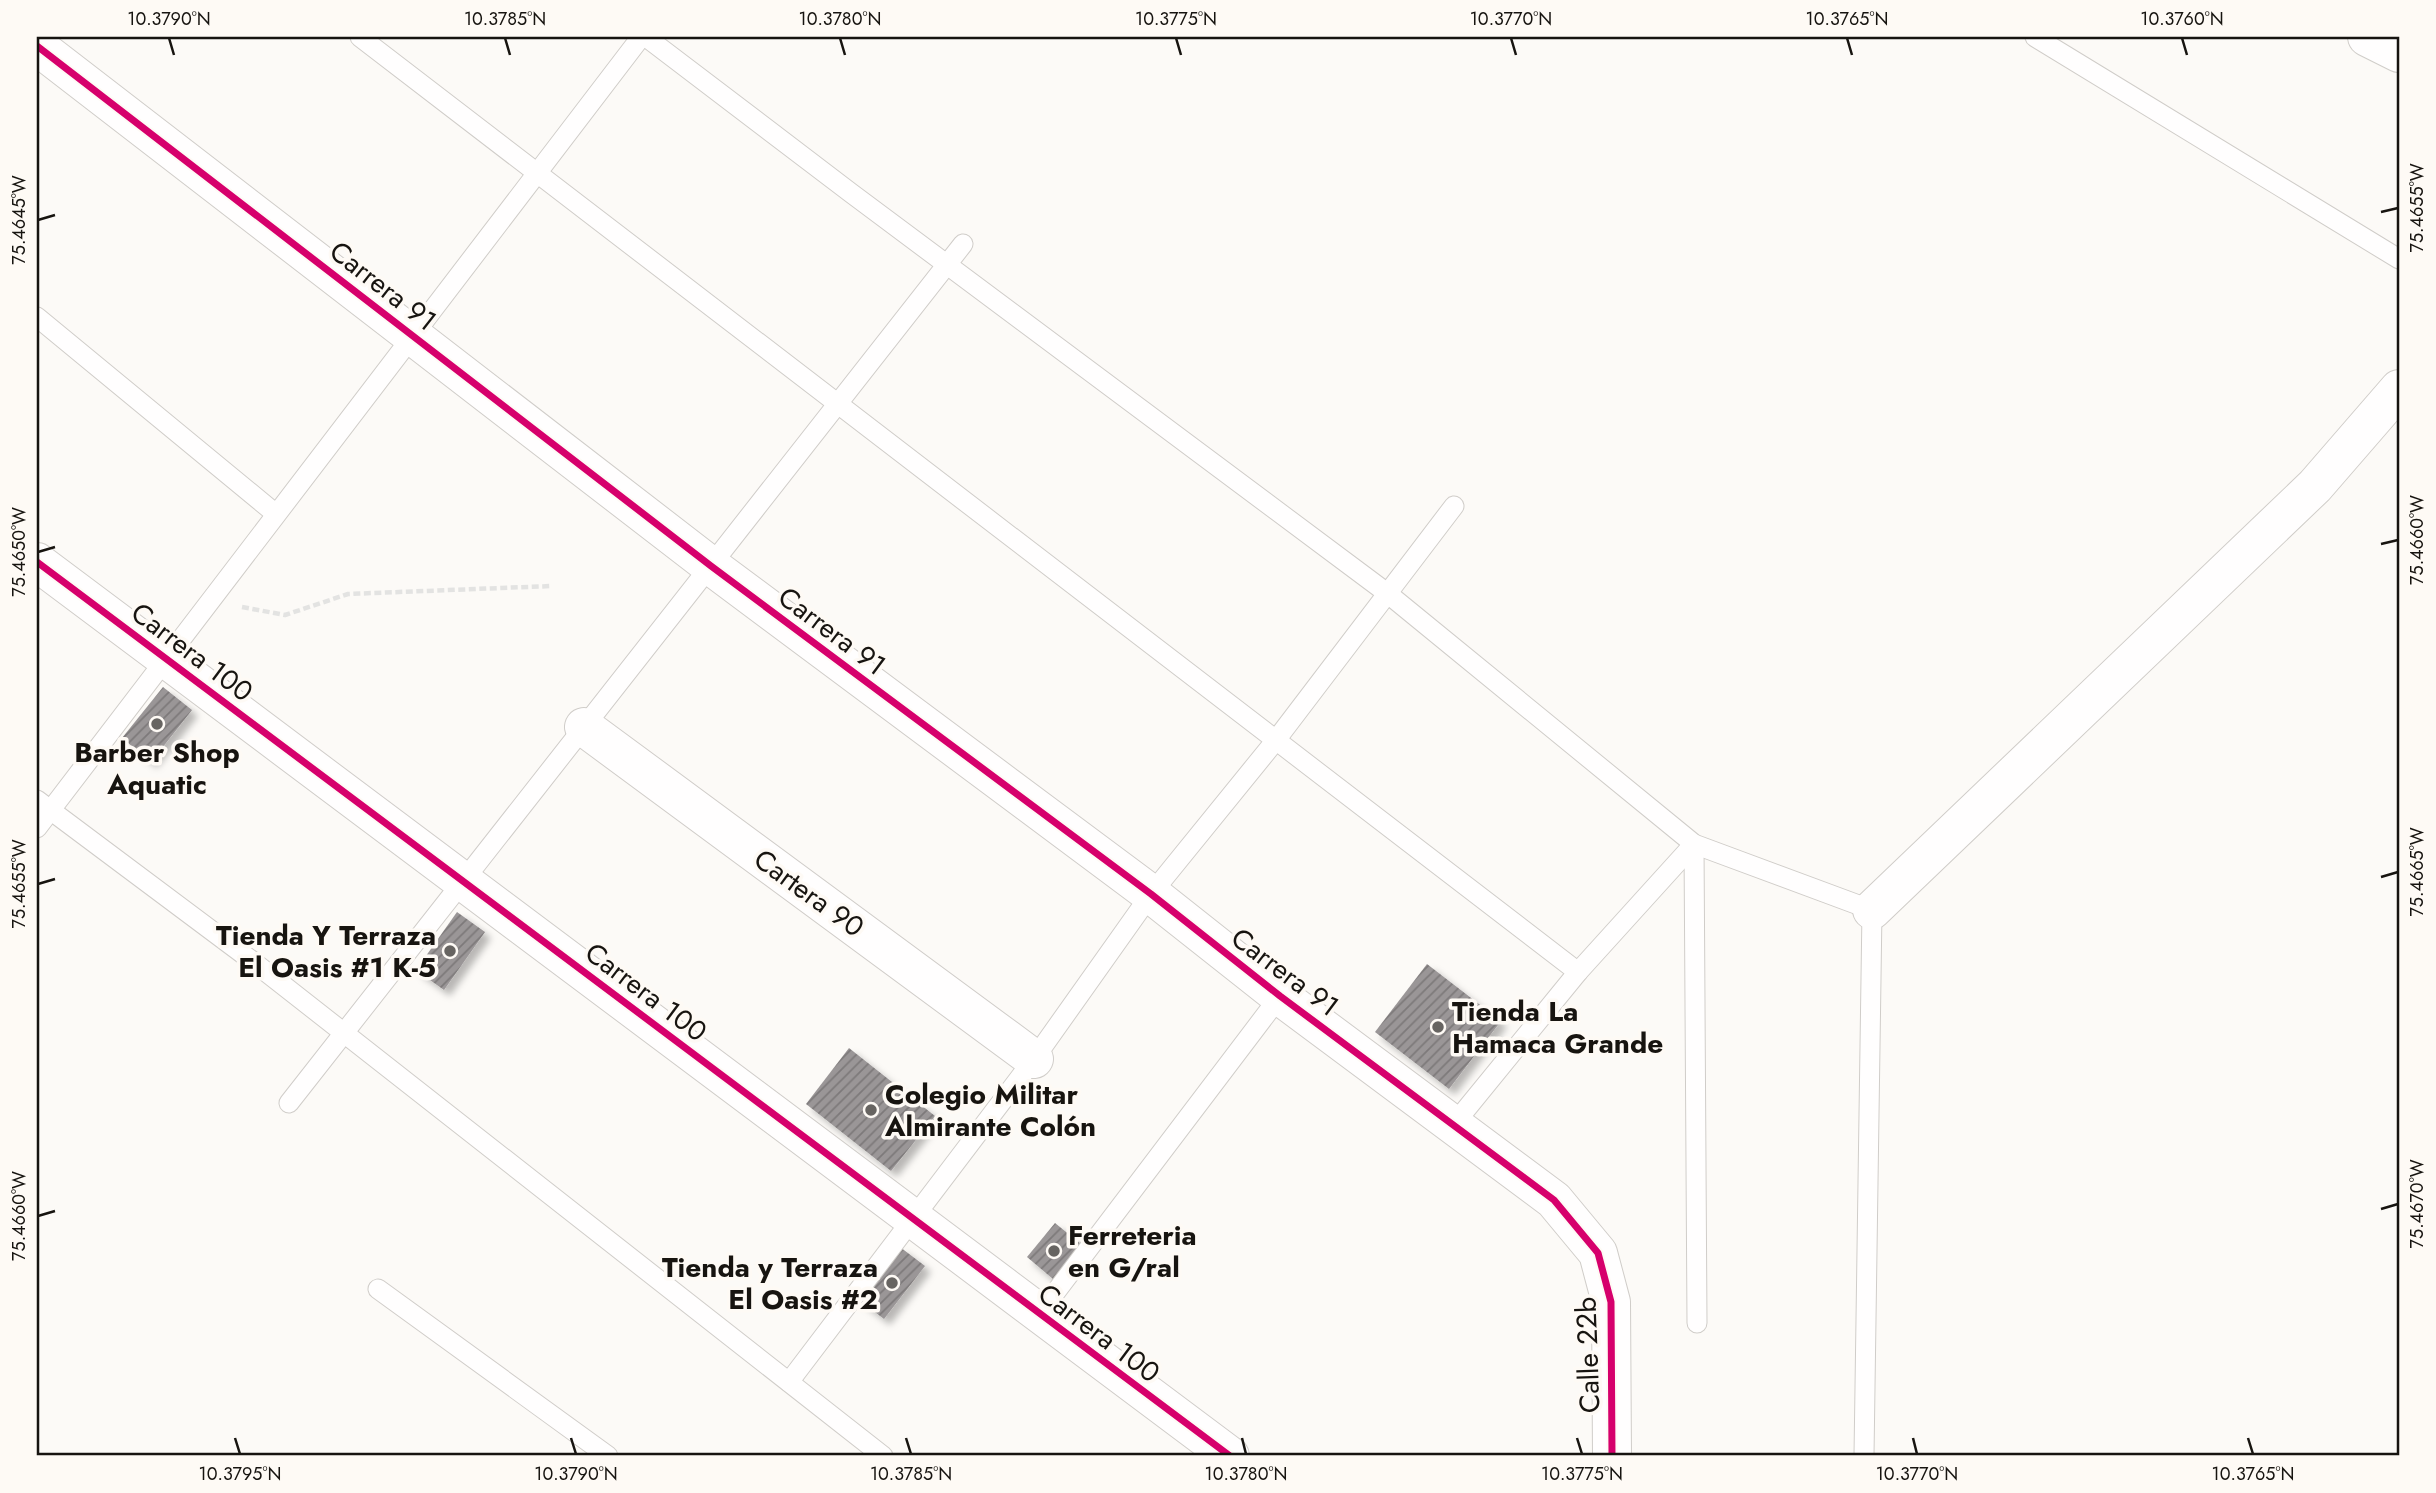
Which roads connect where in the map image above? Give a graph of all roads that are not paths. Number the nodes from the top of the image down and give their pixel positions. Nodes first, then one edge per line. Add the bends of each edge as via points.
1 (360, 37) edge
2 (643, 37) edge
3 (2035, 37) edge
4 (2367, 37) edge
5 (37, 46) edge
6 (2399, 53) edge
7 (537, 173) junction
8 (963, 244) dead end
9 (2399, 259) edge
10 (948, 265) junction
11 (37, 317) edge
12 (412, 336) junction
13 (2399, 389) edge
14 (838, 404) junction
15 (1454, 506) dead end
16 (276, 514) junction
17 (37, 562) edge
18 (711, 566) junction
19 (1387, 593) junction
20 (166, 659) junction
21 (584, 727) junction
22 (1276, 740) junction
23 (44, 805) edge
24 (37, 828) edge
25 (1694, 844) junction
26 (463, 881) junction
27 (1151, 894) junction
28 (1872, 910) junction
29 (1578, 972) junction
30 (1280, 996) junction
31 (344, 1034) junction
32 (1034, 1059) junction
33 (289, 1103) dead end
34 (1454, 1124) junction
35 (913, 1218) junction
36 (1598, 1252) joint
37 (378, 1289) dead end
38 (1039, 1314) junction
39 (1697, 1323) dead end
40 (789, 1382) junction
41 (608, 1456) edge
42 (883, 1456) edge
43 (1230, 1456) edge
44 (1612, 1456) edge
45 (1864, 1456) edge

1 - 7 lane
2 - 7 lane
2 - 10 lane
3 - 9 lane
4 - 6 street
5 - 12 street, Carrera 91
7 - 12 lane
7 - 14 lane
8 - 10 lane
10 - 14 lane
10 - 19 lane
11 - 16 lane
12 - 16 lane
12 - 18 street, Carrera 91
13 - 28 street via 2315,486
14 - 18 lane
14 - 22 lane
15 - 19 lane
16 - 20 lane
17 - 20 street, Carrera 100
18 - 21 lane
18 - 27 street, Carrera 91
19 - 22 lane
19 - 25 lane
20 - 23 lane
20 - 26 street, Carrera 100
21 - 26 lane
21 - 32 street, Cartera 90
22 - 27 lane
22 - 29 lane
23 - 24 lane
23 - 31 lane
25 - 28 lane
25 - 29 lane
25 - 39 lane
26 - 31 lane
26 - 35 street, Carrera 100
27 - 30 street, Carrera 91
27 - 32 lane
28 - 45 lane
29 - 34 lane
30 - 34 street, Carrera 91
30 - 38 lane
31 - 33 lane
31 - 40 lane
32 - 35 lane
34 - 36 street, Carrera 91 via 1554,1200
35 - 38 street, Carrera 100
35 - 40 lane
36 - 44 street, Calle 22b via 1611,1303
37 - 41 lane
38 - 43 street, Carrera 100
40 - 42 lane

